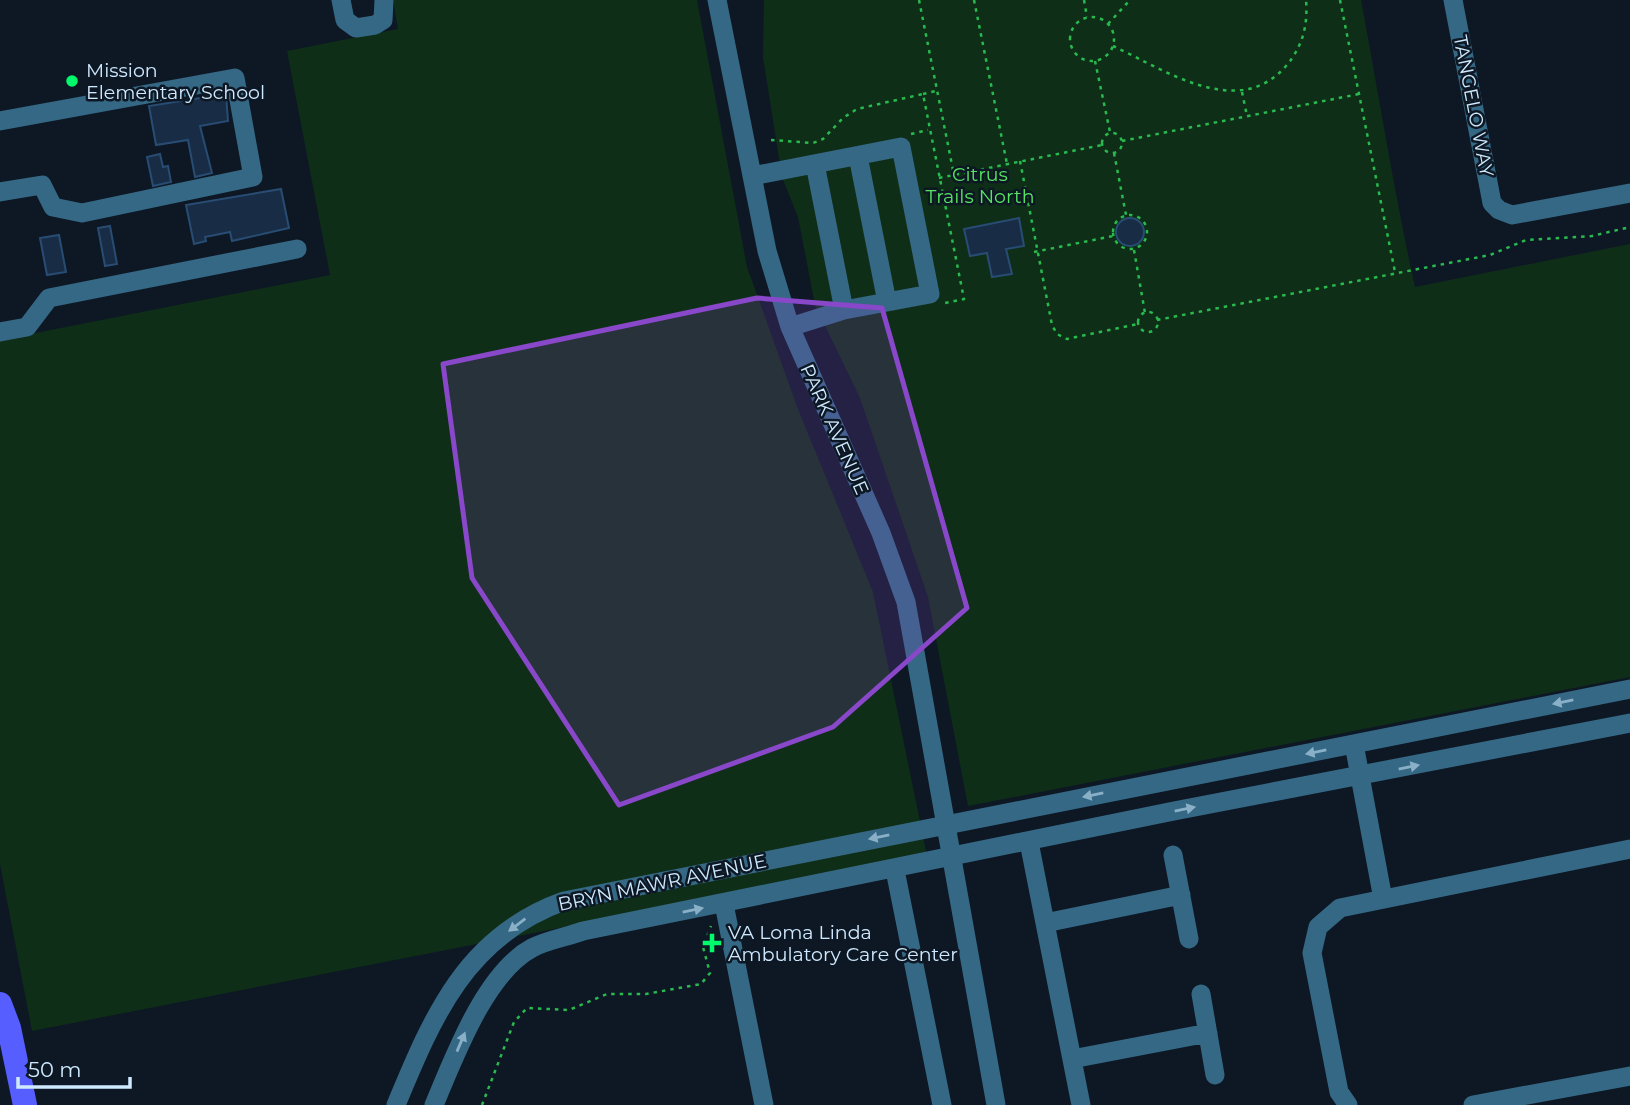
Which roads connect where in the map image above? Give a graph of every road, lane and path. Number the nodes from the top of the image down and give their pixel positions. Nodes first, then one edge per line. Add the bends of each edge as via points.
1 (341, 0) edge
2 (384, 0) edge
3 (717, 0) edge
4 (919, 0) edge
5 (974, 0) edge
6 (1084, 0) edge
7 (1130, 0) edge
8 (1306, 0) edge
9 (1340, 0) edge
10 (1454, 0) edge
11 (1087, 17) junction
12 (1108, 24) junction
13 (1113, 46) junction
14 (1095, 61) junction
15 (937, 91) junction
16 (1242, 91) junction
17 (1359, 93) junction
18 (923, 94) junction
19 (1247, 116) junction
20 (0, 121) edge
21 (1110, 132) junction
22 (771, 141) dead end
23 (1122, 141) junction
24 (1102, 145) junction
25 (1114, 153) junction
26 (858, 156) junction
27 (1020, 161) junction
28 (815, 164) junction
29 (1007, 164) junction
30 (954, 175) junction
31 (752, 176) junction
32 (0, 192) edge
33 (1630, 193) edge
34 (1126, 215) junction
35 (1630, 227) edge
36 (1524, 234) dead end
37 (1113, 236) junction
38 (1526, 240) junction
39 (297, 248) dead end
40 (1133, 250) junction
41 (1036, 251) junction
42 (962, 265) dead end
43 (957, 266) dead end
44 (1395, 272) junction
45 (887, 302) junction
46 (845, 310) junction
47 (1145, 313) junction
48 (1157, 320) junction
49 (1138, 324) junction
50 (790, 327) junction
51 (0, 332) edge
52 (1630, 689) edge
53 (1630, 723) edge
54 (1354, 744) junction
55 (1360, 776) junction
56 (946, 823) junction
57 (1029, 842) junction
58 (1630, 849) edge
59 (1173, 855) dead end
60 (951, 859) junction
61 (895, 870) junction
62 (1181, 895) junction
63 (1383, 899) junction
64 (724, 904) junction
65 (713, 923) dead end
66 (1045, 923) junction
67 (1189, 939) dead end
68 (1201, 994) dead end
69 (0, 1004) edge
70 (1208, 1033) junction
71 (1072, 1059) junction
72 (1215, 1075) dead end
73 (1630, 1076) edge
74 (25, 1105) edge
75 (396, 1105) edge
76 (434, 1105) edge
77 (482, 1105) edge
78 (764, 1105) edge
79 (942, 1105) edge
80 (996, 1105) edge
81 (1082, 1105) edge
82 (1348, 1105) edge
83 (1473, 1105) edge

1 - 2 street via 345,20 356,28 383,20
3 - 31 street, PARK AVENUE
4 - 15 path
5 - 29 path
6 - 11 path
7 - 12 path
8 - 16 path via 1303,38 1294,57 1262,85
9 - 17 path
10 - 33 street, TANGELO WAY via 1492,203 1513,215
11 - 12 path via 1099,17
11 - 14 path via 1074,25 1069,39 1074,53
12 - 13 path via 1114,34
13 - 14 path
13 - 16 path via 1215,91
14 - 21 path
15 - 18 path
15 - 30 path
16 - 19 path
17 - 19 path
17 - 44 path
18 - 22 path via 857,109 813,143
18 - 30 path via 939,178
19 - 23 path
20 - 32 street via 235,78 253,177 82,213 53,207 42,185
21 - 23 path
21 - 24 path
23 - 25 path
24 - 25 path
24 - 27 path
25 - 34 path
26 - 28 street
26 - 45 street
26 - 45 street via 901,147 930,294
27 - 29 path
27 - 41 path
28 - 31 street
28 - 46 street
29 - 30 path
31 - 50 street, PARK AVENUE via 767,251
34 - 37 path via 1114,225
34 - 40 path via 1142,219 1147,229 1143,244
35 - 38 path via 1592,236
36 - 38 path
37 - 40 path via 1123,248
37 - 41 path
38 - 44 path via 1490,255
39 - 51 street via 49,298 27,327
40 - 47 path
41 - 49 path via 1057,334 1067,339
42 - 43 path
44 - 48 path
45 - 46 street
46 - 50 street
47 - 48 path
47 - 49 path
48 - 49 path via 1157,327 1150,332
50 - 56 street, PARK AVENUE via 881,533 906,602
52 -> 54 street, BRYN MAWR AVENUE
55 -> 53 street, BRYN MAWR AVENUE
54 - 55 street
54 -> 56 street, BRYN MAWR AVENUE
57 -> 55 street, BRYN MAWR AVENUE
55 - 63 street
56 - 60 street, PARK AVENUE
56 -> 75 street, BRYN MAWR AVENUE via 538,910 461,973 427,1030
57 - 60 street, BRYN MAWR AVENUE
57 - 66 street
58 - 63 street
59 - 62 street
60 - 61 street, BRYN MAWR AVENUE
60 - 80 street, PARK AVENUE
61 - 64 street, BRYN MAWR AVENUE
61 - 79 street
62 - 66 street
62 - 67 street
63 - 82 street via 1340,908 1318,927 1312,953 1339,1092
76 -> 64 street, BRYN MAWR AVENUE via 484,999 531,948 583,932
64 - 78 street
65 - 77 path via 704,947 710,974 701,984 646,994 607,994 569,1010 534,1006 522,1011 513,1022
66 - 71 street
68 - 70 street
69 - 74 main road
70 - 71 street
70 - 72 street
71 - 81 street
73 - 83 street

